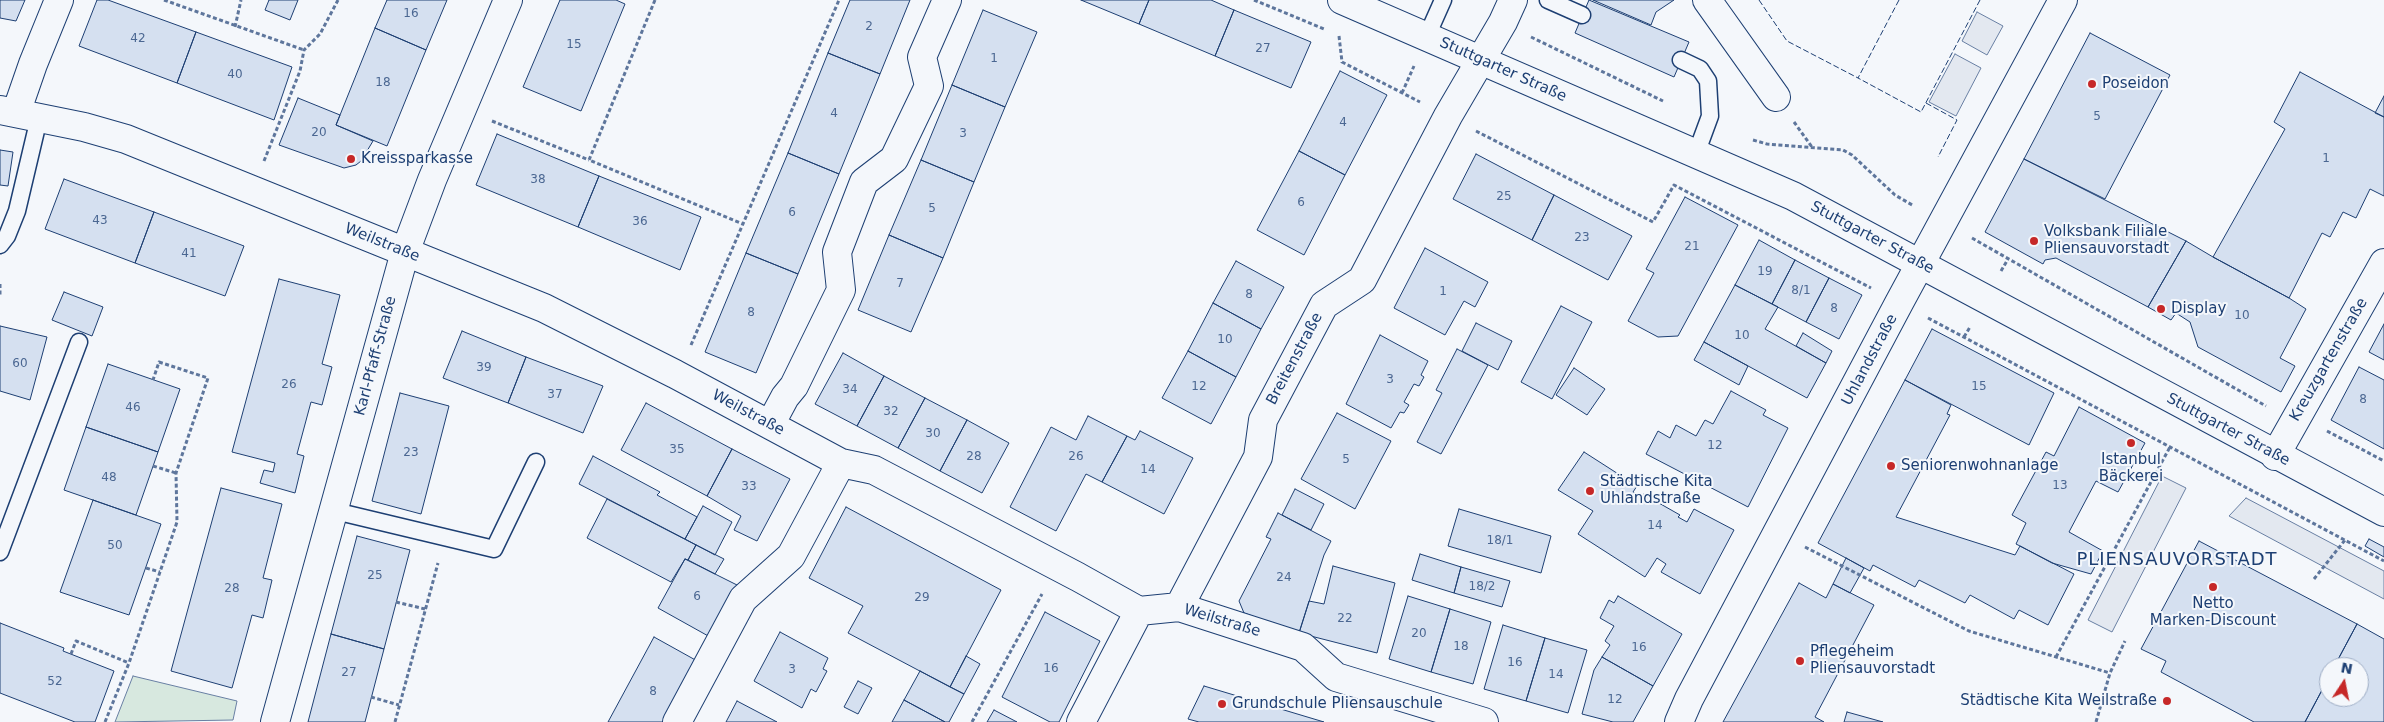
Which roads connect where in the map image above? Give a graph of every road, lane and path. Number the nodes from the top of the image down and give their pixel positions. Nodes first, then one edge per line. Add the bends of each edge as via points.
1 (59, 0) edge
2 (164, 0) edge
3 (241, 0) edge
4 (338, 0) edge
5 (508, 0) edge
6 (656, 0) edge
7 (839, 0) edge
8 (947, 0) edge
9 (1254, 0) edge
10 (1342, 0) edge
11 (1443, 0) edge
12 (1513, 0) edge
13 (1548, 0) edge
14 (1707, 0) edge
15 (2064, 0) edge
16 (1582, 16) dead end
17 (235, 27) junction
18 (1427, 36) junction
19 (304, 50) junction
20 (1681, 60) dead end
21 (1481, 61) junction
22 (1776, 97) dead end
23 (462, 108) junction
24 (19, 114) edge
25 (1448, 116) junction
26 (1696, 154) junction
27 (589, 160) junction
28 (253, 190) junction
29 (1944, 223) junction
30 (742, 224) junction
31 (0, 246) edge
32 (405, 252) junction
33 (2384, 263) edge
34 (1921, 264) junction
35 (0, 284) edge
36 (0, 297) edge
37 (1899, 303) junction
38 (80, 342) dead end
39 (675, 374) junction
40 (153, 380) dead end
41 (2296, 418) junction
42 (770, 425) junction
43 (2170, 447) junction
44 (2275, 456) junction
45 (536, 462) dead end
46 (2384, 462) edge
47 (841, 463) junction
48 (153, 466) dead end
49 (176, 473) junction
50 (335, 511) junction
51 (2384, 512) edge
52 (1779, 533) junction
53 (445, 537) junction
54 (2346, 540) junction
55 (0, 552) edge
56 (2384, 561) edge
57 (1056, 567) junction
58 (146, 568) dead end
59 (160, 572) junction
60 (2314, 579) dead end
61 (396, 602) dead end
62 (1179, 607) junction
63 (425, 609) junction
64 (1139, 611) junction
65 (2125, 641) dead end
66 (71, 654) dead end
67 (2056, 657) junction
68 (129, 662) junction
69 (2110, 673) junction
70 (371, 698) dead end
71 (399, 705) junction
72 (105, 722) edge
73 (275, 722) edge
74 (395, 722) edge
75 (677, 722) edge
76 (972, 722) edge
77 (1081, 722) edge
78 (1484, 722) edge
79 (1679, 722) edge
80 (2096, 722) edge

1 - 24 street via 33,64
2 - 17 path
3 - 17 path
4 - 19 path via 320,34
5 - 23 street, Karl-Pfaff-Straße
6 - 27 path
7 - 30 path
8 - 42 street via 922,57 929,86 894,159 864,182 837,252 842,290 794,386
9 - 25 path via 1339,36 1342,62
10 - 18 street, Stuttgarter Straße
11 - 18 lane
12 - 21 street, Breitenstraße
13 - 16 lane
14 - 22 street
15 - 29 street, Uhlandstraße
17 - 19 path
18 - 21 street, Stuttgarter Straße
19 - 28 path via 300,71
20 - 26 lane via 1700,69 1708,81 1710,116
21 - 25 street, Breitenstraße
21 - 26 street, Stuttgarter Straße
23 - 27 path
23 - 32 street, Karl-Pfaff-Straße
24 - 28 street, Weilstraße via 106,132
24 - 31 lane via 17,211
25 - 37 path via 1653,222 1674,185
25 - 62 street, Breitenstraße via 1362,280 1324,305 1263,420 1260,453
26 - 34 street, Stuttgarter Straße via 1792,196
27 - 30 path
28 - 32 street, Weilstraße
29 - 34 street, Uhlandstraße
29 - 41 path via 2267,406
30 - 39 path via 694,338
32 - 39 street, Weilstraße via 544,308
32 - 50 street, Karl-Pfaff-Straße
33 - 41 street, Kreuzgartenstraße
34 - 37 street, Uhlandstraße
34 - 44 street, Stuttgarter Straße
35 - 36 path
37 - 43 path
37 - 52 street, Uhlandstraße
38 - 55 lane
39 - 42 street, Weilstraße
40 - 49 path via 159,362 208,378
41 - 44 street, Kreuzgartenstraße
41 - 46 path
42 - 47 street, Weilstraße
43 - 54 path
43 - 67 path
44 - 51 street, Stuttgarter Straße
45 - 53 lane via 494,549
47 - 57 street, Weilstraße via 874,470
47 - 75 street via 791,556 743,599
48 - 49 path
49 - 59 path via 177,522
50 - 53 lane
50 - 73 street, Karl-Pfaff-Straße
52 - 67 path via 1969,631
52 - 79 street, Uhlandstraße
53 - 63 path
54 - 56 path
54 - 60 path
57 - 64 street, Weilstraße
57 - 76 path
58 - 59 path
59 - 68 path
61 - 63 path
62 - 64 street, Weilstraße
62 - 78 street, Weilstraße via 1303,647 1331,675
63 - 71 path
64 - 77 street
65 - 69 path
66 - 68 path via 76,641
67 - 69 path
68 - 72 path
69 - 80 path
70 - 71 path
71 - 74 path

